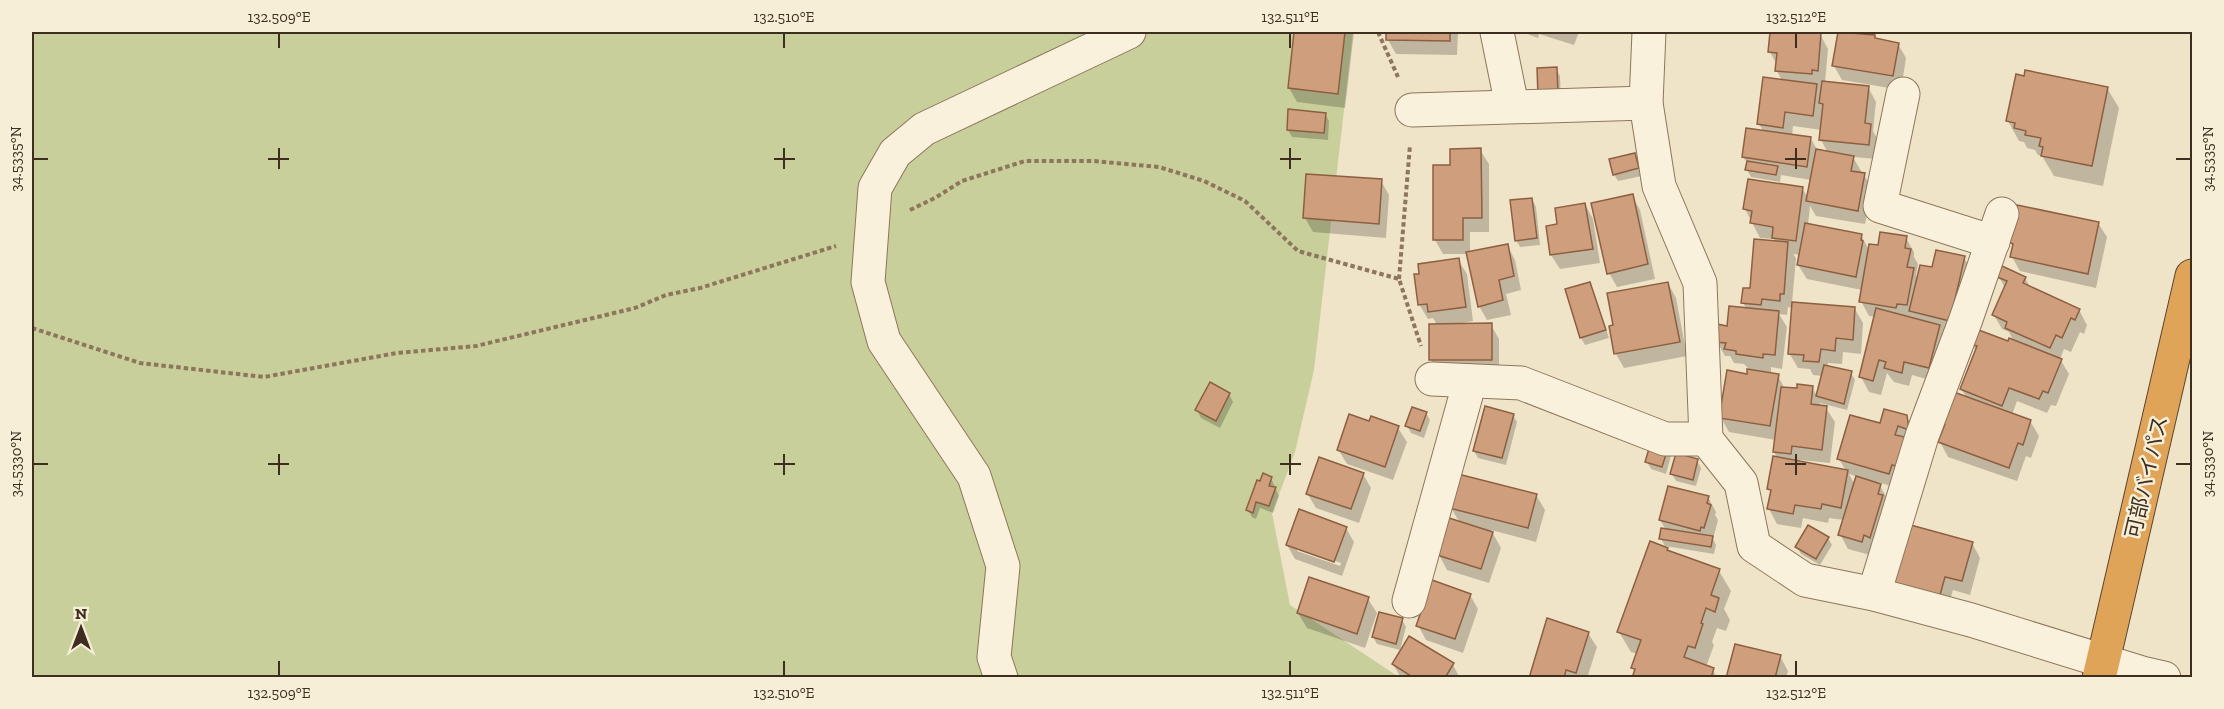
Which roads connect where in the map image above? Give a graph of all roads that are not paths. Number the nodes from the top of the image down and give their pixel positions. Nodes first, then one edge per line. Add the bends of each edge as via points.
1 (1129, 32) edge
2 (1497, 32) edge
3 (1649, 32) edge
4 (1903, 94) dead end
5 (1646, 103) junction
6 (1512, 106) junction
7 (1412, 110) road end
8 (2193, 276) edge
9 (1432, 379) road end
10 (1470, 381) junction
11 (1706, 439) junction
12 (1874, 594) junction
13 (1409, 601) dead end
14 (2102, 669) edge
15 (1002, 678) edge
16 (2164, 678) edge

1 - 15 street via 924,129 895,153 875,188 868,282 885,341 974,476 1003,566 994,657
2 - 6 street
3 - 5 street
4 - 12 street via 1880,206 1997,228 1922,436
5 - 6 street
5 - 11 street via 1659,186 1700,283
6 - 7 street
8 - 14 highway, 可部バイパス
9 - 10 street
10 - 11 street via 1521,383 1665,439
10 - 13 street
11 - 12 street via 1741,483 1754,546 1805,580
12 - 14 street via 1971,620
14 - 16 street

